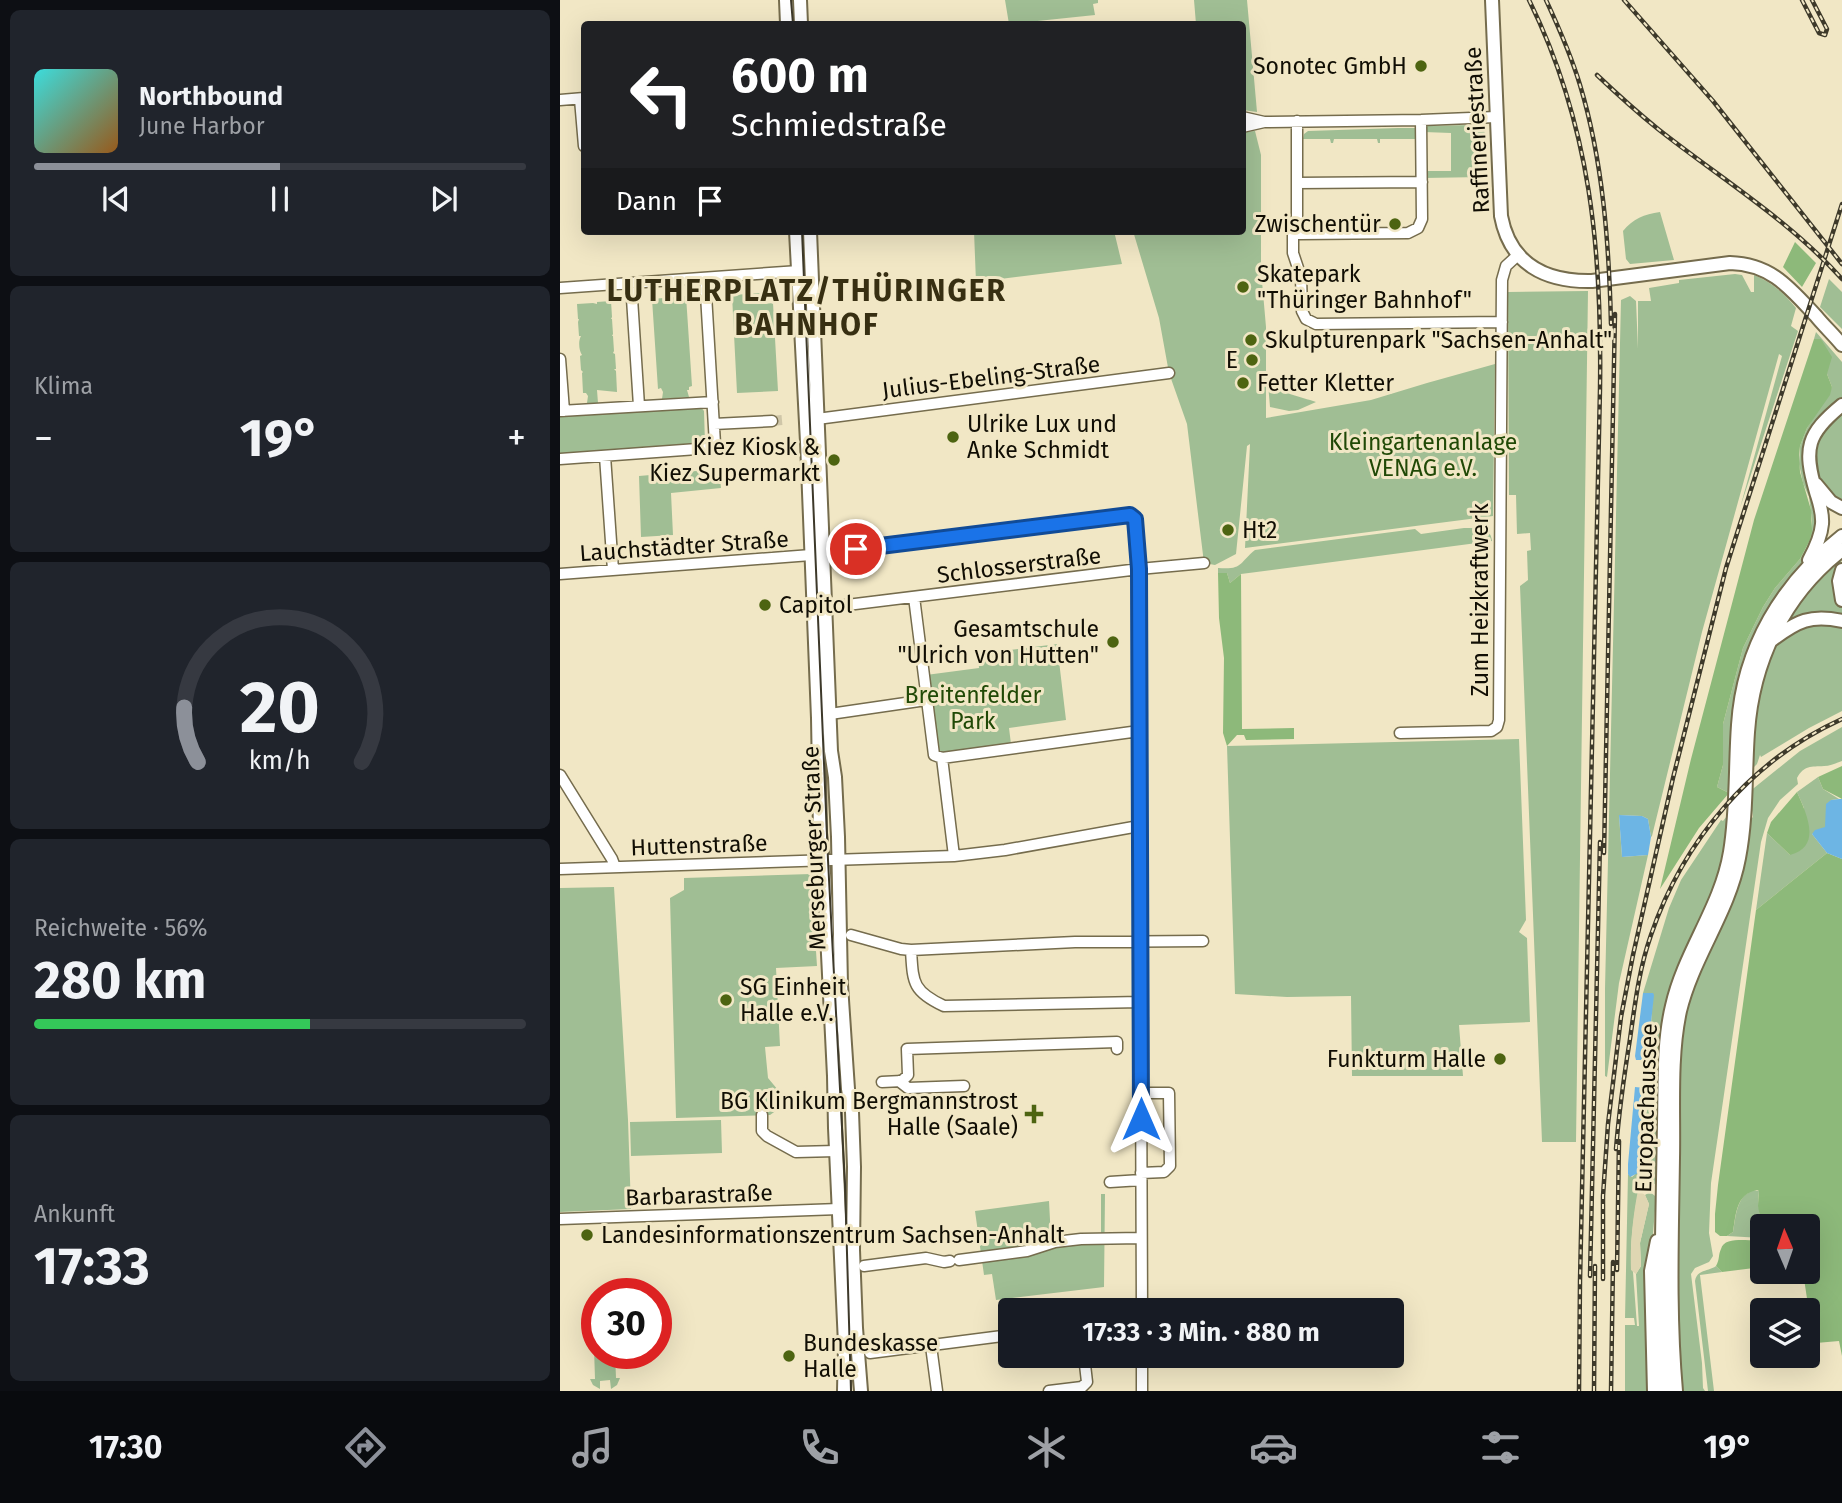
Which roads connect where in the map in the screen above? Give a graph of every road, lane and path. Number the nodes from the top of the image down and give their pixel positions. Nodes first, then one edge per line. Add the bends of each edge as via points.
1 (786, 0) edge
2 (800, 0) edge
3 (1492, 0) edge
4 (788, 21) edge
5 (801, 21) edge
6 (581, 99) edge
7 (560, 100) edge
8 (1496, 117) junction
9 (1246, 118) edge
10 (1421, 120) junction
11 (1297, 121) junction
12 (1264, 122) junction
13 (1246, 126) edge
14 (1422, 182) junction
15 (1297, 183) junction
16 (1293, 233) junction
17 (796, 235) edge
18 (810, 235) edge
19 (1519, 254) junction
20 (794, 272) junction
21 (705, 278) junction
22 (631, 283) junction
23 (560, 288) edge
24 (1502, 322) junction
25 (1842, 345) edge
26 (560, 359) edge
27 (1169, 373) dead end
28 (713, 402) junction
29 (1842, 405) edge
30 (639, 406) junction
31 (562, 411) edge
32 (817, 419) junction
33 (772, 421) tunnel mouth
34 (714, 425) junction
35 (606, 456) junction
36 (560, 459) edge
37 (1812, 478) junction
38 (1842, 508) edge
39 (1842, 536) edge
40 (1842, 550) edge
41 (817, 555) junction
42 (1204, 563) dead end
43 (1139, 569) junction
44 (613, 570) junction
45 (1804, 570) junction
46 (1842, 570) edge
47 (560, 574) edge
48 (914, 597) junction
49 (1842, 600) edge
50 (839, 606) dead end
51 (1842, 621) edge
52 (1769, 643) junction
53 (926, 700) junction
54 (830, 714) junction
55 (1139, 731) junction
56 (1400, 733) dead end
57 (942, 758) junction
58 (560, 775) edge
59 (1139, 826) junction
60 (954, 856) junction
61 (839, 860) junction
62 (822, 861) junction
63 (615, 867) junction
64 (560, 869) edge
65 (851, 935) dead end
66 (1203, 941) dead end
67 (1140, 943) junction
68 (911, 950) junction
69 (1140, 1002) junction
70 (1117, 1049) dead end
71 (899, 1081) junction
72 (882, 1082) dead end
73 (964, 1086) dead end
74 (1141, 1093) junction
75 (762, 1115) dead end
76 (836, 1152) junction
77 (1141, 1176) junction
78 (1110, 1182) dead end
79 (839, 1209) junction
80 (1663, 1217) junction
81 (560, 1219) edge
82 (1142, 1238) junction
83 (864, 1266) dead end
84 (1142, 1298) edge
85 (998, 1337) edge
86 (931, 1346) junction
87 (870, 1353) dead end
88 (1085, 1368) edge
89 (1142, 1368) edge
90 (844, 1391) edge
91 (861, 1391) edge
92 (937, 1391) edge
93 (1049, 1391) edge
94 (1142, 1391) edge
95 (1654, 1391) edge
96 (1666, 1391) edge
97 (1676, 1391) edge

1 - 4 main road
2 - 5 main road
3 - 8 main road, Raffineriestraße
6 - 7 street
8 - 10 street
8 - 19 main road, Raffineriestraße via 1501,216
9 - 12 street
10 - 11 street
10 - 14 street
11 - 12 street
11 - 15 street
12 - 13 street
14 - 15 street
14 - 16 street via 1422,219 1414,232
15 - 16 street
16 - 24 street via 1302,311 1309,322
17 - 20 main road, Merseburger Straße
18 - 32 main road, Merseburger Straße
19 - 24 street, Zum Heizkraftwerk via 1503,273
19 - 25 main road via 1546,275 1573,281 1730,263 1753,266 1784,282
20 - 21 street
20 - 41 main road, Merseburger Straße
21 - 22 street
21 - 28 street
22 - 23 street
22 - 30 street
24 - 56 street, Zum Heizkraftwerk via 1499,720 1490,731
26 - 31 street
27 - 32 street, Julius-Ebeling-Straße
28 - 30 street
28 - 34 street
29 - 37 main road via 1812,439 1808,456
30 - 31 street
32 - 41 main road, Merseburger Straße
33 - 34 street
34 - 35 street via 711,448
35 - 36 street
35 - 44 street
37 - 38 main road via 1831,502
37 - 45 main road via 1822,526
39 - 45 main road, Europachaussee
40 - 52 main road, Europachaussee via 1794,599
41 - 43 street, Lauchstädter Straße via 1130,515 1135,519
41 - 44 street, Lauchstädter Straße
41 - 54 main road, Merseburger Straße
41 - 62 main road, Merseburger Straße
42 - 43 street, Schlosserstraße
43 - 48 street, Schlosserstraße
43 - 55 street
44 - 47 street, Lauchstädter Straße
45 - 80 main road, Europachaussee via 1775,609 1749,665 1738,723 1727,867 1672,1004 1665,1058
46 - 49 main road
48 - 50 street, Schlosserstraße
48 - 53 street
51 - 52 main road via 1803,621
52 - 97 main road, Europachaussee via 1750,708 1742,842 1735,875 1693,969 1677,1027 1671,1292
53 - 54 street
53 - 57 street via 934,755
54 - 61 main road, Merseburger Straße
55 - 57 street
55 - 59 street
57 - 60 street
58 - 63 street
59 - 60 street, Huttenstraße
59 - 67 street
60 - 61 street, Huttenstraße
61 - 62 street, Huttenstraße
61 - 91 main road, Merseburger Straße
62 - 63 street, Huttenstraße
62 - 76 main road, Merseburger Straße
63 - 64 street, Huttenstraße
65 - 68 street
66 - 67 street
67 - 68 street
67 - 69 street
68 - 69 street via 915,984 926,998 944,1006
69 - 74 street
70 - 71 street via 1117,1042 906,1049 908,1075
71 - 72 street
71 - 73 street via 908,1088
74 - 77 street
74 - 77 street via 1169,1093 1170,1166 1164,1172
75 - 76 street via 767,1136 796,1152
76 - 79 main road, Merseburger Straße
77 - 78 street
77 - 82 street
79 - 81 street, Barbarastraße
79 - 90 main road, Merseburger Straße
80 - 95 main road via 1651,1271
80 - 96 main road, Europachaussee
82 - 83 street via 1055,1241 1027,1251 954,1261 926,1258
82 - 84 street
85 - 86 street
86 - 87 street
86 - 92 street
88 - 93 street via 1086,1385
89 - 94 street

